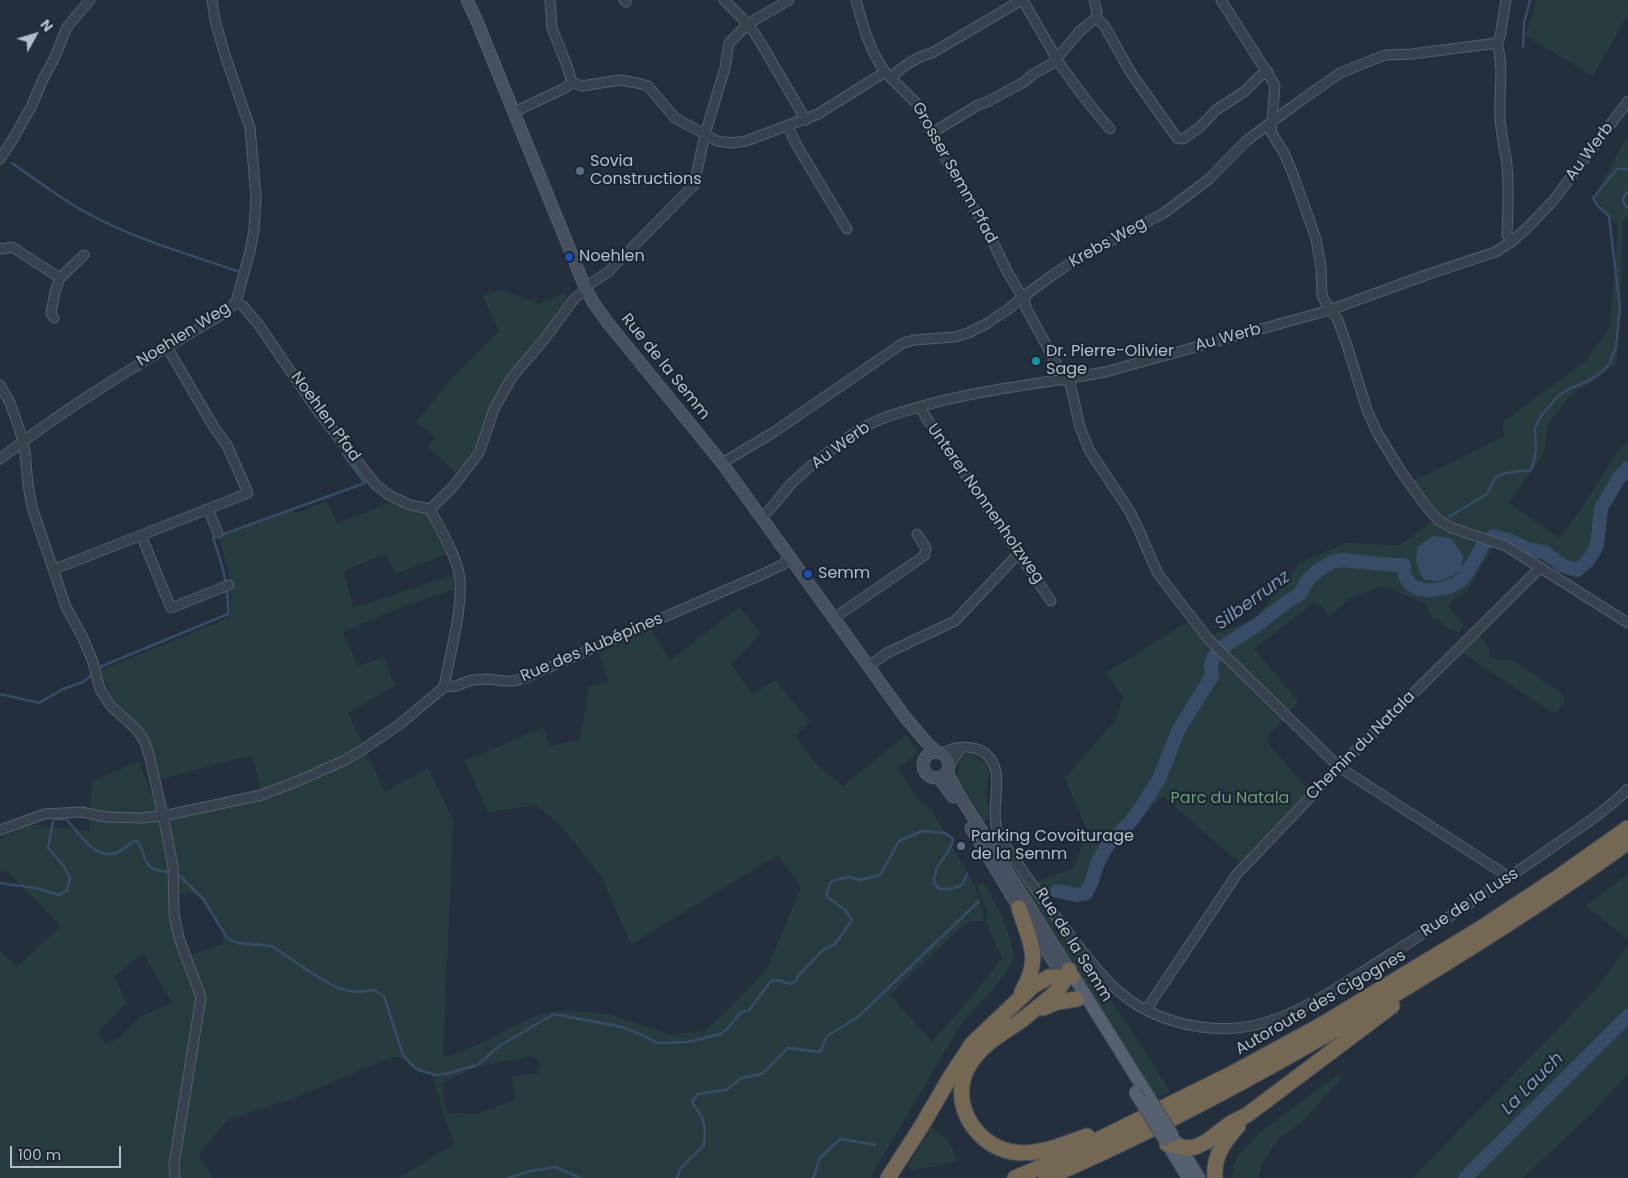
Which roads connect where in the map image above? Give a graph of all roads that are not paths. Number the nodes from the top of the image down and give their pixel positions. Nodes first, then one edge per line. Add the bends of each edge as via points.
1 (90, 0) edge
2 (212, 0) edge
3 (467, 0) edge
4 (550, 0) edge
5 (724, 0) edge
6 (790, 0) edge
7 (856, 0) edge
8 (1094, 0) edge
9 (1221, 0) edge
10 (1506, 0) edge
11 (1096, 18) junction
12 (748, 24) junction
13 (1497, 43) junction
14 (1057, 59) junction
15 (1268, 72) junction
16 (888, 75) junction
17 (572, 82) junction
18 (1628, 101) edge
19 (514, 112) junction
20 (806, 120) junction
21 (1271, 123) junction
22 (788, 127) junction
23 (1110, 129) dead end
24 (932, 133) junction
25 (705, 134) junction
26 (0, 158) edge
27 (847, 229) dead end
28 (1511, 242) junction
29 (0, 248) edge
30 (84, 255) dead end
31 (60, 278) junction
32 (586, 288) junction
33 (1023, 296) junction
34 (236, 302) junction
35 (1330, 310) junction
36 (54, 318) dead end
37 (167, 347) junction
38 (1066, 380) junction
39 (0, 385) edge
40 (919, 407) junction
41 (22, 442) junction
42 (0, 459) edge
43 (722, 463) junction
44 (208, 509) junction
45 (430, 509) junction
46 (762, 518) junction
47 (218, 532) dead end
48 (917, 534) dead end
49 (141, 535) junction
50 (1018, 553) junction
51 (790, 558) junction
52 (53, 568) junction
53 (1540, 568) junction
54 (229, 585) dead end
55 (1051, 600) dead end
56 (834, 618) junction
57 (1628, 623) edge
58 (868, 666) junction
59 (444, 687) junction
60 (905, 717) junction
61 (960, 749) junction
62 (940, 752) junction
63 (925, 756) junction
64 (1339, 767) junction
65 (945, 772) junction
66 (1628, 789) edge
67 (164, 816) junction
68 (1628, 828) edge
69 (0, 830) edge
70 (1628, 842) edge
71 (1508, 879) junction
72 (1019, 908) junction
73 (1433, 972) junction
74 (1069, 975) junction
75 (1077, 999) junction
76 (1017, 1000) junction
77 (1146, 1010) junction
78 (1024, 1018) junction
79 (1154, 1104) junction
80 (1247, 1115) junction
81 (1171, 1142) junction
82 (175, 1178) edge
83 (888, 1178) edge
84 (1015, 1178) edge
85 (1046, 1178) edge
86 (1188, 1178) edge
87 (1199, 1178) edge
88 (1214, 1178) edge

1 - 26 street via 66,27 31,107
2 - 34 street, Noehlen Weg via 224,52 250,125 256,197 250,251
3 - 19 main road, Rue de la Semm
4 - 17 street via 552,28
5 - 12 street
6 - 12 street
7 - 16 street, Grosser Semm Pfad via 875,58
8 - 11 street
9 - 15 street
10 - 13 street
11 - 14 street via 1080,31
11 - 15 street via 1104,25 1131,73 1177,138 1190,135 1216,110
12 - 20 street
12 - 25 street via 729,43 725,68
13 - 21 street, Krebs Weg via 1385,55 1340,73
13 - 28 street via 1501,56 1500,120 1508,183 1507,234
14 - 16 street via 1025,4 1020,1
14 - 23 street
14 - 24 street via 1024,82
15 - 21 street via 1275,85
16 - 20 street
16 - 24 street, Grosser Semm Pfad via 916,103
17 - 19 street
17 - 25 street via 582,86 620,80 648,86 675,118
18 - 28 street, Au Werb via 1553,201
19 - 32 main road, Rue de la Semm
20 - 22 street
21 - 33 street, Krebs Weg via 1246,141 1209,178 1164,212 1075,260
21 - 35 street via 1271,132 1293,174 1316,239 1322,296
22 - 25 street via 732,143 717,141
22 - 27 street
24 - 33 street, Grosser Semm Pfad
25 - 32 street via 694,185 608,272
28 - 35 street, Au Werb via 1495,252
29 - 31 street via 12,246
30 - 31 street
31 - 36 street via 51,313
32 - 43 main road, Rue de la Semm via 608,323
32 - 45 street via 512,377 494,409 478,453 452,488
33 - 38 street, Grosser Semm Pfad via 1026,308
33 - 43 street, Krebs Weg via 968,334 903,343 774,432
34 - 37 street, Noehlen Weg via 226,312
34 - 45 street, Noehlen Pfad via 259,325 317,410 376,485 410,505
35 - 38 street, Au Werb
35 - 53 street via 1337,318 1378,434 1426,506 1438,520 1452,528 1506,546
37 - 41 street, Noehlen Weg via 111,380
37 - 44 street via 227,445 248,493
38 - 40 street, Au Werb via 990,390
38 - 64 street, Grosser Semm Pfad via 1089,450 1138,526 1158,574 1225,656
39 - 41 street via 10,403
40 - 46 street, Au Werb via 892,414 859,430 791,484
40 - 50 street, Unterer Nonnenholzweg
41 - 42 street, Noehlen Weg
41 - 52 street via 32,507
43 - 46 main road, Rue de la Semm
44 - 47 street
44 - 49 street
45 - 59 street via 456,562 460,580
46 - 51 main road, Rue de la Semm
48 - 56 street via 926,548 924,556
49 - 52 street
49 - 54 street via 172,608
50 - 55 street, Unterer Nonnenholzweg
50 - 58 street via 955,621 887,653
51 - 56 main road, Rue de la Semm
51 - 59 street, Rue des Aubépines via 763,574 529,677 514,681 472,680
52 - 67 street via 66,607 93,662 100,689 110,705 137,730 144,742
53 - 57 street
53 - 64 street, Chemin du Natala
56 - 58 main road, Rue de la Semm
58 - 60 main road, Rue de la Semm
59 - 67 street, Rue des Aubépines via 400,724 343,761 261,795
60 - 62 main road, Rue de la Semm via 928,745
60 - 63 main road, Rue de la Semm
61 - 62 street, Rue de la Luss
61 - 65 street
61 - 77 street, Rue de la Luss via 969,746 980,750 994,763 997,828 1045,903 1097,970 1116,990
62 - 63 main road
62 - 65 main road via 948,759
63 - 65 main road via 922,766 925,773 931,777
64 - 71 street, Grosser Semm Pfad
64 - 77 street, Chemin du Natala via 1237,874
65 - 72 main road, Rue de la Semm via 952,795
65 - 74 main road, Rue de la Semm
66 - 71 street, Rue de la Luss
67 - 69 street, Rue des Aubépines via 106,817 82,812 44,814
67 - 82 street via 179,938 201,997 174,1164
68 - 79 highway, Autoroute des Cigognes via 1428,962 1323,1024 1234,1073
70 - 73 highway, Autoroute des Cigognes
71 - 77 street, Rue de la Luss via 1339,986 1280,1018 1253,1026 1225,1028 1193,1026
72 - 74 main road, Rue de la Semm
72 - 76 highway via 1033,952 1033,965
73 - 80 highway via 1421,987
73 - 85 highway, Autoroute des Cigognes via 1238,1084
74 - 75 main road, Rue de la Semm
74 - 76 highway via 1049,977
74 - 78 highway via 1055,993
74 - 79 main road, Rue de la Semm
75 - 78 highway via 1058,1002
75 - 81 main road, Rue de la Semm, bridge via 1135,1092
76 - 83 highway via 972,1044
78 - 79 highway via 979,1050 962,1081 964,1109 970,1125 981,1137 1012,1152 1038,1152 1093,1134
79 - 81 main road, Rue de la Semm, bridge
79 - 84 highway, Autoroute des Cigognes via 1057,1160
80 - 81 highway via 1195,1147 1186,1148
80 - 88 highway via 1221,1148
81 - 86 main road
81 - 87 main road

